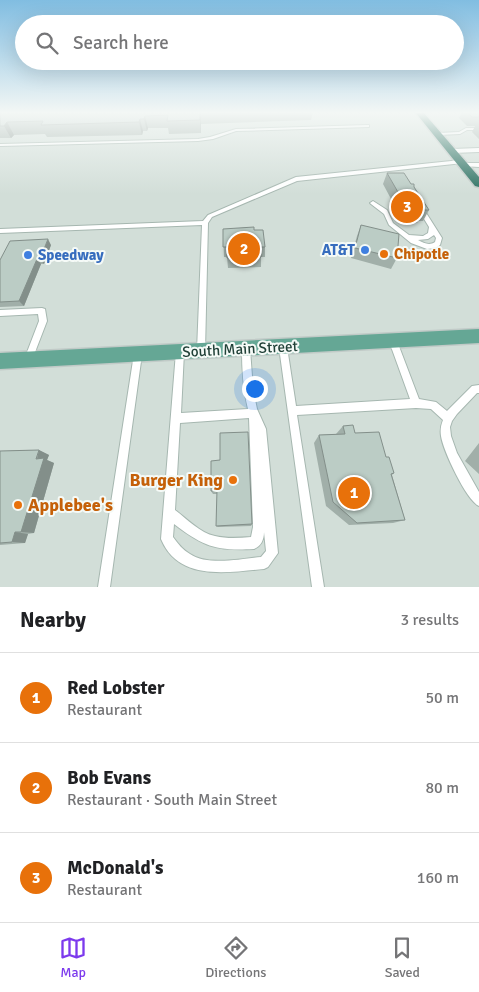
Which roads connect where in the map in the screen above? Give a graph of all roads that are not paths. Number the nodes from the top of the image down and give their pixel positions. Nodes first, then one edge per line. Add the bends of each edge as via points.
1 (202, 139) edge
2 (442, 139) edge
3 (0, 145) edge
4 (479, 150) edge
5 (452, 151) junction
6 (462, 164) junction
7 (479, 165) edge
8 (479, 184) edge
9 (373, 204) dead end
10 (418, 204) edge
11 (205, 223) junction
12 (432, 226) junction
13 (1, 233) edge
14 (407, 236) junction
15 (0, 313) edge
16 (479, 336) edge
17 (393, 341) junction
18 (283, 347) junction
19 (246, 349) junction
20 (180, 352) junction
21 (201, 352) junction
22 (138, 354) junction
23 (28, 360) junction
24 (0, 361) edge
25 (479, 388) edge
26 (416, 403) junction
27 (292, 411) junction
28 (254, 413) junction
29 (175, 418) junction
30 (448, 418) junction
31 (479, 500) edge
32 (169, 513) junction
33 (104, 587) edge
34 (318, 587) edge

1 - 3 lane
2 - 5 highway
4 - 5 lane
5 - 6 highway
6 - 7 lane
6 - 8 highway
6 - 11 lane via 296,179 210,216
9 - 14 lane
10 - 12 lane
11 - 13 lane
11 - 21 lane
12 - 14 lane via 432,233 427,238
12 - 14 lane via 439,241 434,247 423,246
15 - 23 lane via 42,311 43,321
16 - 17 main road, South Main Street
17 - 18 main road, South Main Street
17 - 26 lane
18 - 19 main road, South Main Street
18 - 27 lane
19 - 21 main road, South Main Street
19 - 28 lane via 247,388
20 - 21 main road, South Main Street
20 - 22 main road, South Main Street
20 - 29 lane
22 - 23 main road, South Main Street
22 - 33 lane
23 - 24 main road, South Main Street
25 - 30 lane
26 - 27 lane
26 - 30 lane via 433,405
27 - 34 lane
28 - 29 lane
28 - 32 lane via 259,527 254,543 228,545 206,540
28 - 32 lane via 261,429 272,533 272,553 268,560 264,563 202,567 194,564 172,548 167,539
29 - 32 lane
30 - 31 lane via 444,430 451,450

